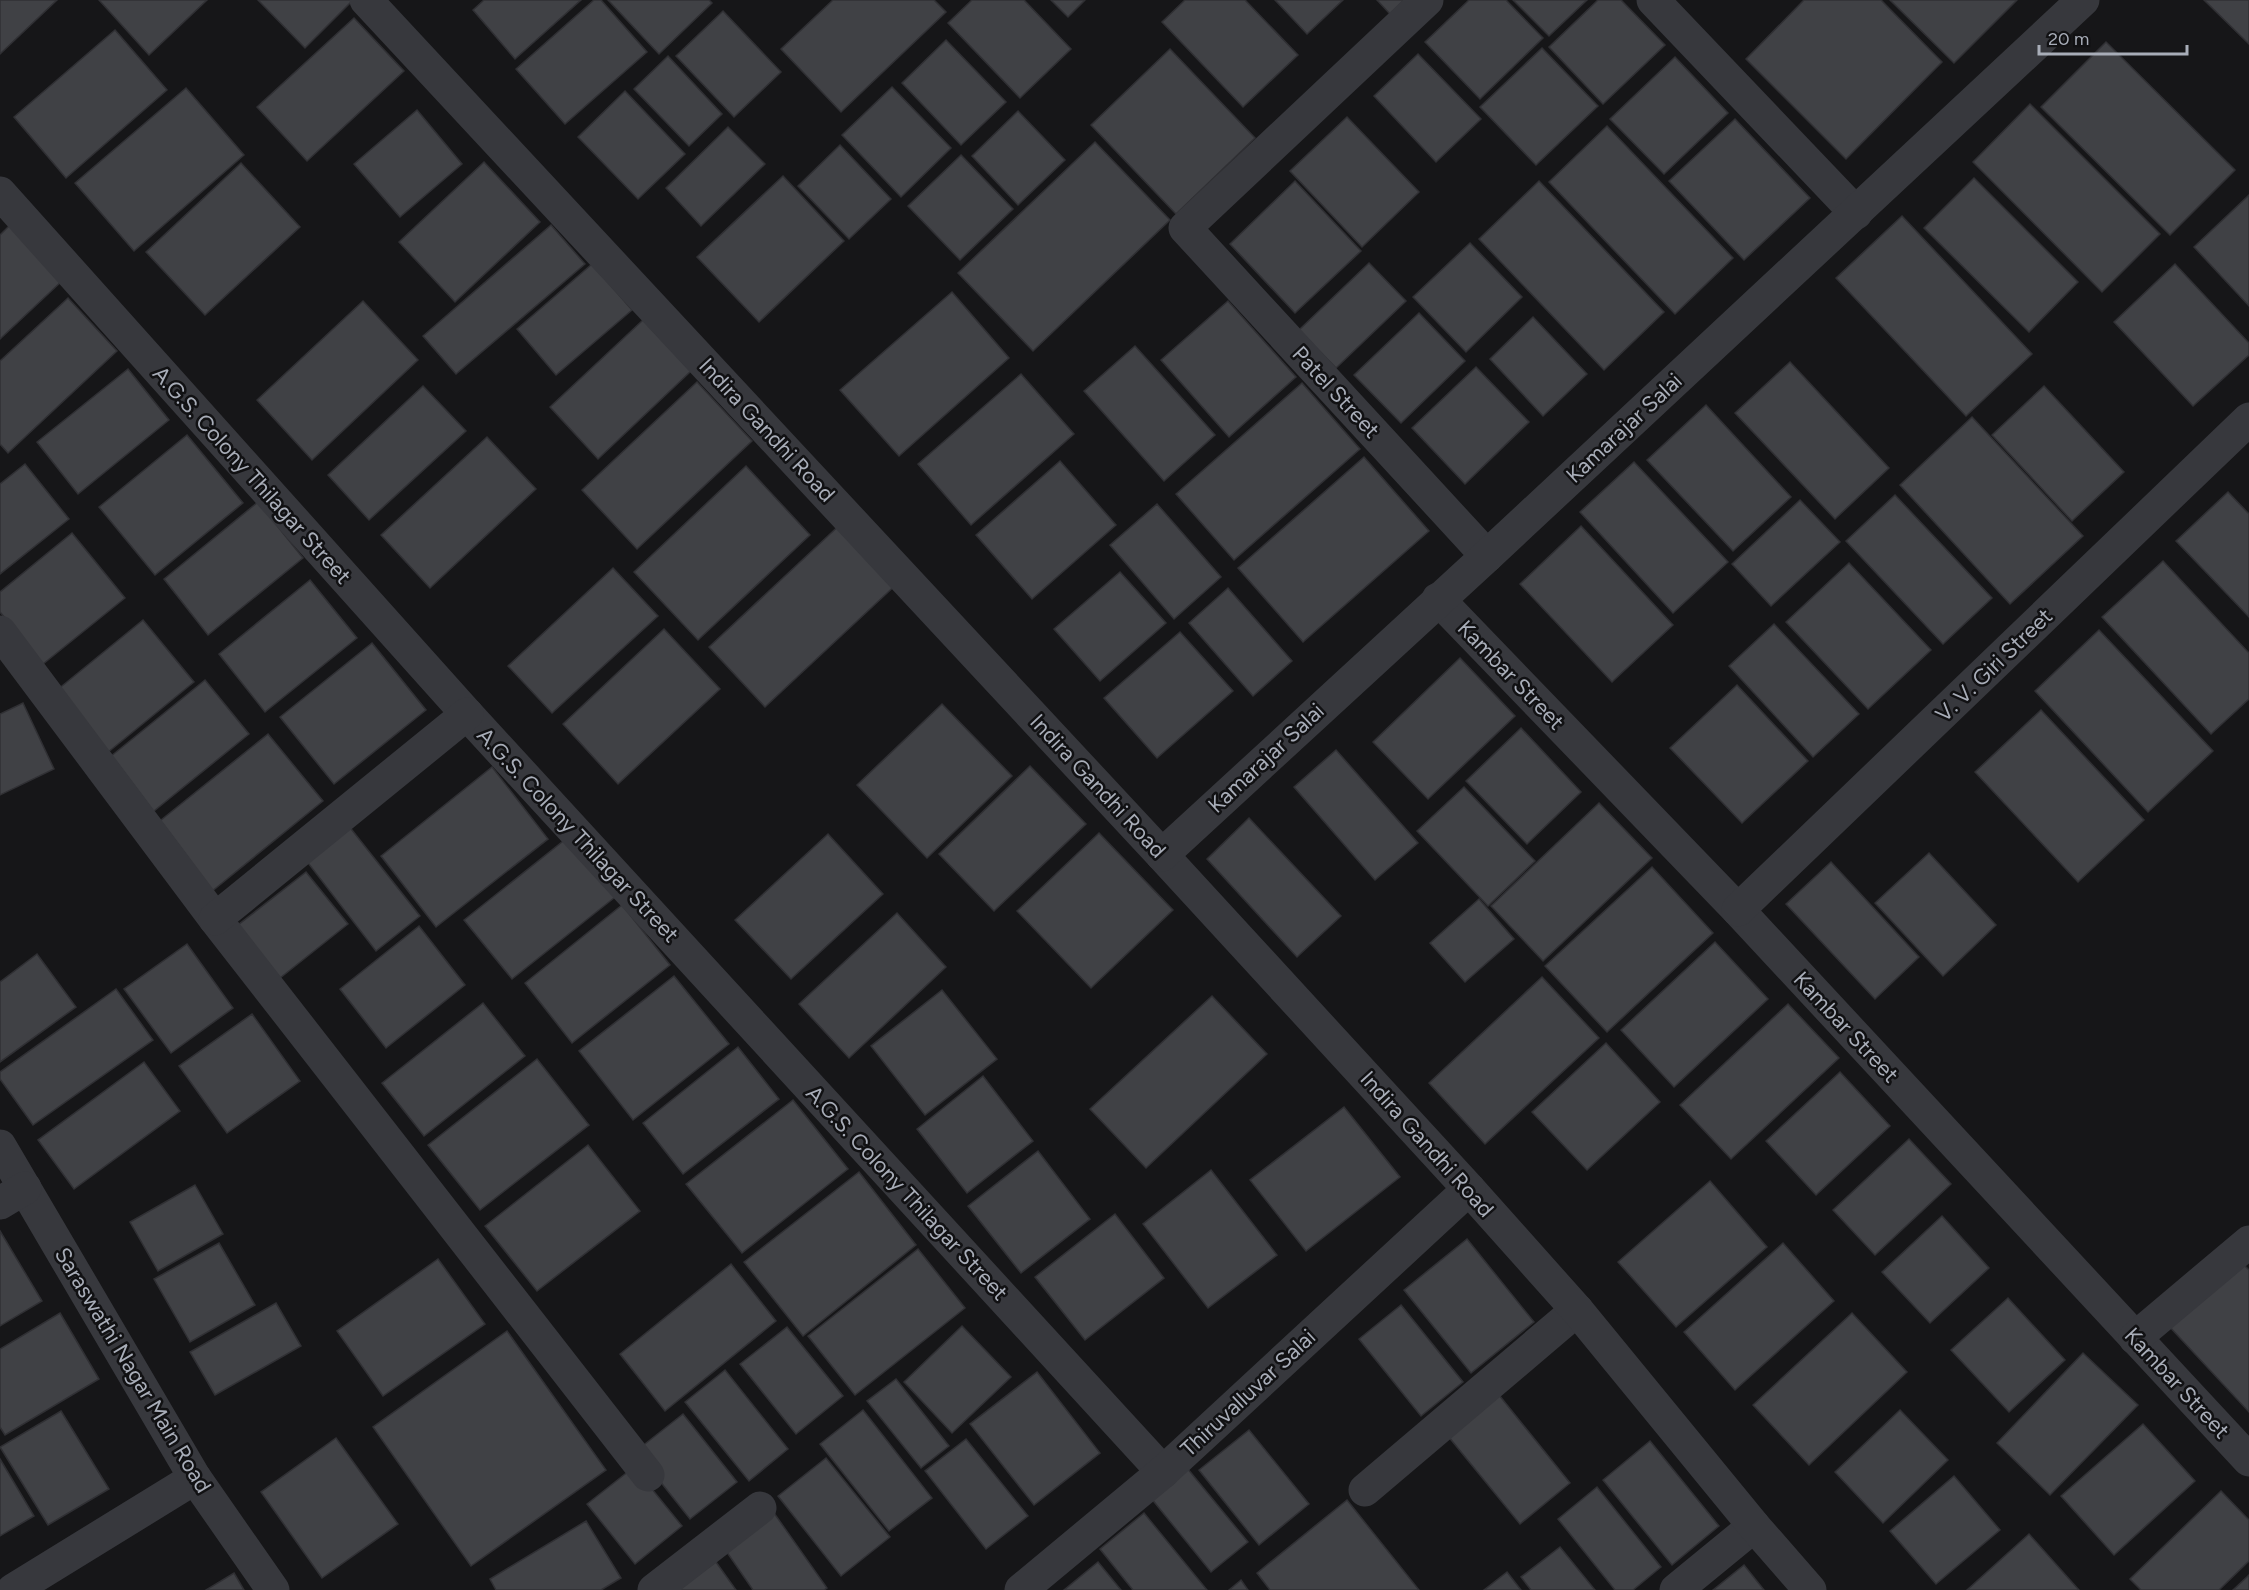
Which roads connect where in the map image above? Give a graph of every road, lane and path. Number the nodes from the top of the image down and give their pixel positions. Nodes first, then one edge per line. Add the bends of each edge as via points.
1 (366, 0) edge
2 (1427, 0) edge
3 (1653, 0) edge
4 (2083, 0) edge
5 (0, 193) edge
6 (1856, 213) junction
7 (2249, 419) edge
8 (1487, 556) junction
9 (1438, 599) junction
10 (0, 633) edge
11 (467, 714) junction
12 (1162, 855) junction
13 (1738, 910) junction
14 (215, 919) junction
15 (0, 1146) edge
16 (1469, 1189) junction
17 (13, 1195) edge
18 (2249, 1242) edge
19 (1577, 1310) junction
20 (2135, 1338) junction
21 (2249, 1461) edge
22 (1163, 1472) junction
23 (648, 1475) dead end
24 (195, 1478) junction
25 (1365, 1490) dead end
26 (760, 1508) dead end
27 (1754, 1526) junction
28 (13, 1590) edge
29 (273, 1590) edge
30 (654, 1590) edge
31 (1021, 1590) edge
32 (1676, 1590) edge
33 (1810, 1590) edge

1 - 12 street, Indira Gandhi Road
2 - 8 street, Patel Street via 1185,228
3 - 6 street
4 - 6 street, Kamarajar Salai
5 - 11 street, A.G.S. Colony Thilagar Street
6 - 8 street, Kamarajar Salai
7 - 13 street, V. V. Giri Street
8 - 9 street, Kamarajar Salai
9 - 12 street, Kamarajar Salai
9 - 13 street, Kambar Street
10 - 14 street
11 - 14 street
11 - 22 street, A.G.S. Colony Thilagar Street
12 - 16 street, Indira Gandhi Road
13 - 20 street, Kambar Street
14 - 23 street
15 - 17 street, Saraswathi Nagar Main Road
16 - 19 street, Indira Gandhi Road
16 - 22 street, Thiruvalluvar Salai
17 - 24 street, Saraswathi Nagar Main Road
18 - 20 street
19 - 25 street
19 - 27 street, Indira Gandhi Road
20 - 21 street, Kambar Street
22 - 31 street, Thiruvalluvar Salai
24 - 28 street
24 - 29 street, Saraswathi Nagar Main Road
26 - 30 street
27 - 32 street
27 - 33 street, Indira Gandhi Road

